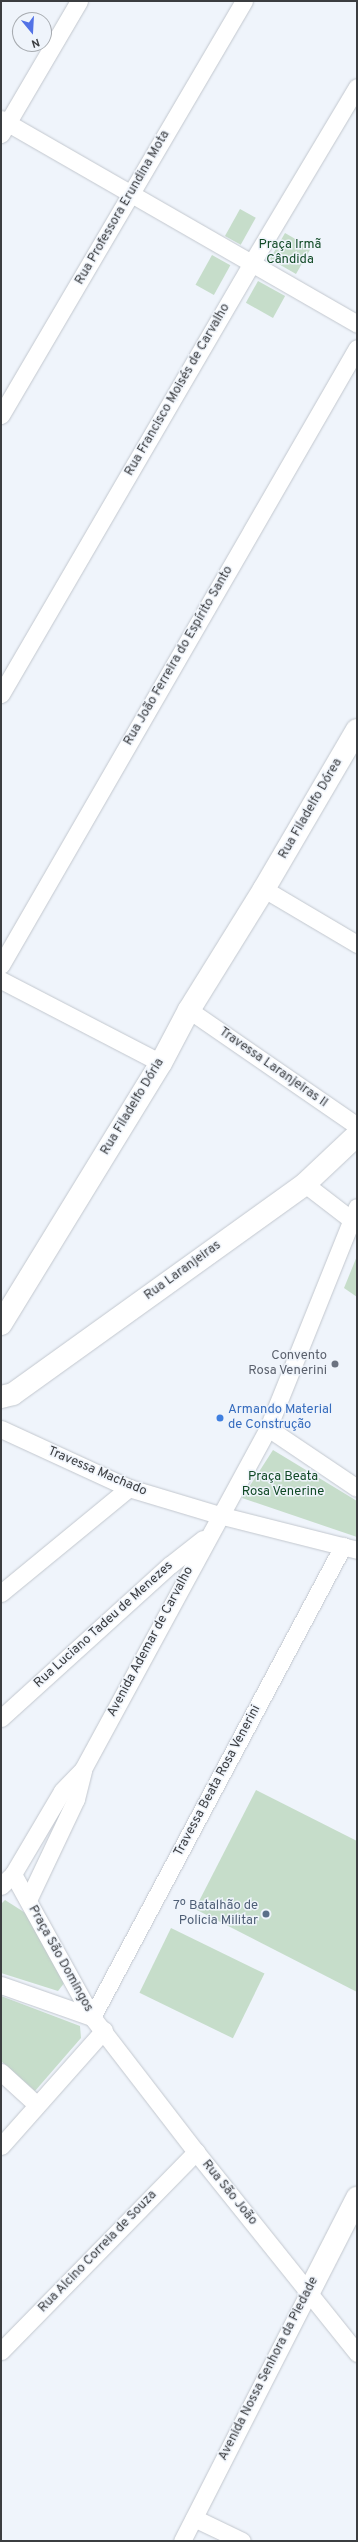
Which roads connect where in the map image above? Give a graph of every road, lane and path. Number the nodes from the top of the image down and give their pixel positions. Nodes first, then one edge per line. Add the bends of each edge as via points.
1 (79, 1) edge
2 (244, 1) edge
3 (357, 87) edge
4 (3, 125) edge
5 (130, 195) junction
6 (251, 264) junction
7 (357, 324) edge
8 (357, 348) edge
9 (1, 414) edge
10 (1, 694) edge
11 (357, 730) edge
12 (264, 889) junction
13 (357, 944) edge
14 (1, 965) edge
15 (1, 980) edge
16 (189, 1010) junction
17 (161, 1063) junction
18 (357, 1126) edge
19 (357, 1135) edge
20 (305, 1184) junction
21 (355, 1217) edge
22 (1, 1324) edge
23 (1, 1397) edge
24 (268, 1428) junction
25 (1, 1429) edge
26 (129, 1488) junction
27 (357, 1488) edge
28 (219, 1515) junction
29 (209, 1534) junction
30 (350, 1548) edge
31 (1, 1593) edge
32 (1, 1718) edge
33 (84, 1770) junction
34 (13, 1874) junction
35 (1, 1886) edge
36 (28, 1900) junction
37 (1, 1985) edge
38 (92, 2017) junction
39 (104, 2030) junction
40 (1, 2072) edge
41 (36, 2104) junction
42 (1, 2146) edge
43 (196, 2152) junction
44 (357, 2198) edge
45 (309, 2292) junction
46 (3, 2344) edge
47 (354, 2347) edge
48 (194, 2518) junction
49 (182, 2541) edge
50 (242, 2541) edge

1 - 4 street
2 - 5 street, Rua Professora Erundina Mota
3 - 6 street, Rua Francisco Moisés de Carvalho
4 - 5 street
5 - 6 street
5 - 9 street, Rua Professora Erundina Mota
6 - 7 street
6 - 10 street, Rua Francisco Moisés de Carvalho
8 - 14 street, Rua João Ferreira do Espírito Santo
11 - 12 street, Rua Filadelfo Dórea
12 - 13 street
12 - 16 street, Rua Filadelfo Dória
15 - 17 street
16 - 17 street, Rua Filadelfo Dória
16 - 18 street, Travessa Laranjeiras II
17 - 22 street, Rua Filadelfo Dória
19 - 20 street, Rua Laranjeiras
20 - 21 street
20 - 23 street, Rua Laranjeiras via 13,1394
21 - 24 street
24 - 27 street
24 - 28 street
25 - 26 street, Travessa Machado
26 - 28 street, Travessa Machado
26 - 31 street
28 - 29 street, Avenida Ademar de Carvalho
28 - 30 street
29 - 32 street, Rua Luciano Tadeu de Menezes via 170,1565
29 - 33 street, Avenida Ademar de Carvalho
30 - 38 street, Travessa Beata Rosa Venerini
33 - 34 street, Avenida Ademar de Carvalho via 62,1791
33 - 36 street, Avenida Ademar de Carvalho via 76,1799
34 - 35 street
34 - 36 street, Praça São Domingos
36 - 38 street, Praça São Domingos
37 - 38 street, Praça São Domingos
38 - 39 street, Rua São João
39 - 41 street
39 - 43 street, Rua São João
40 - 41 street
41 - 42 street
43 - 45 street, Rua São João
43 - 46 street, Rua Alcino Correia de Souza
44 - 45 street, Avenida Nossa Senhora da Piedade
45 - 47 street, Rua São João
45 - 48 street, Avenida Nossa Senhora da Piedade
48 - 49 street, Avenida Nossa Senhora da Piedade
48 - 50 street

